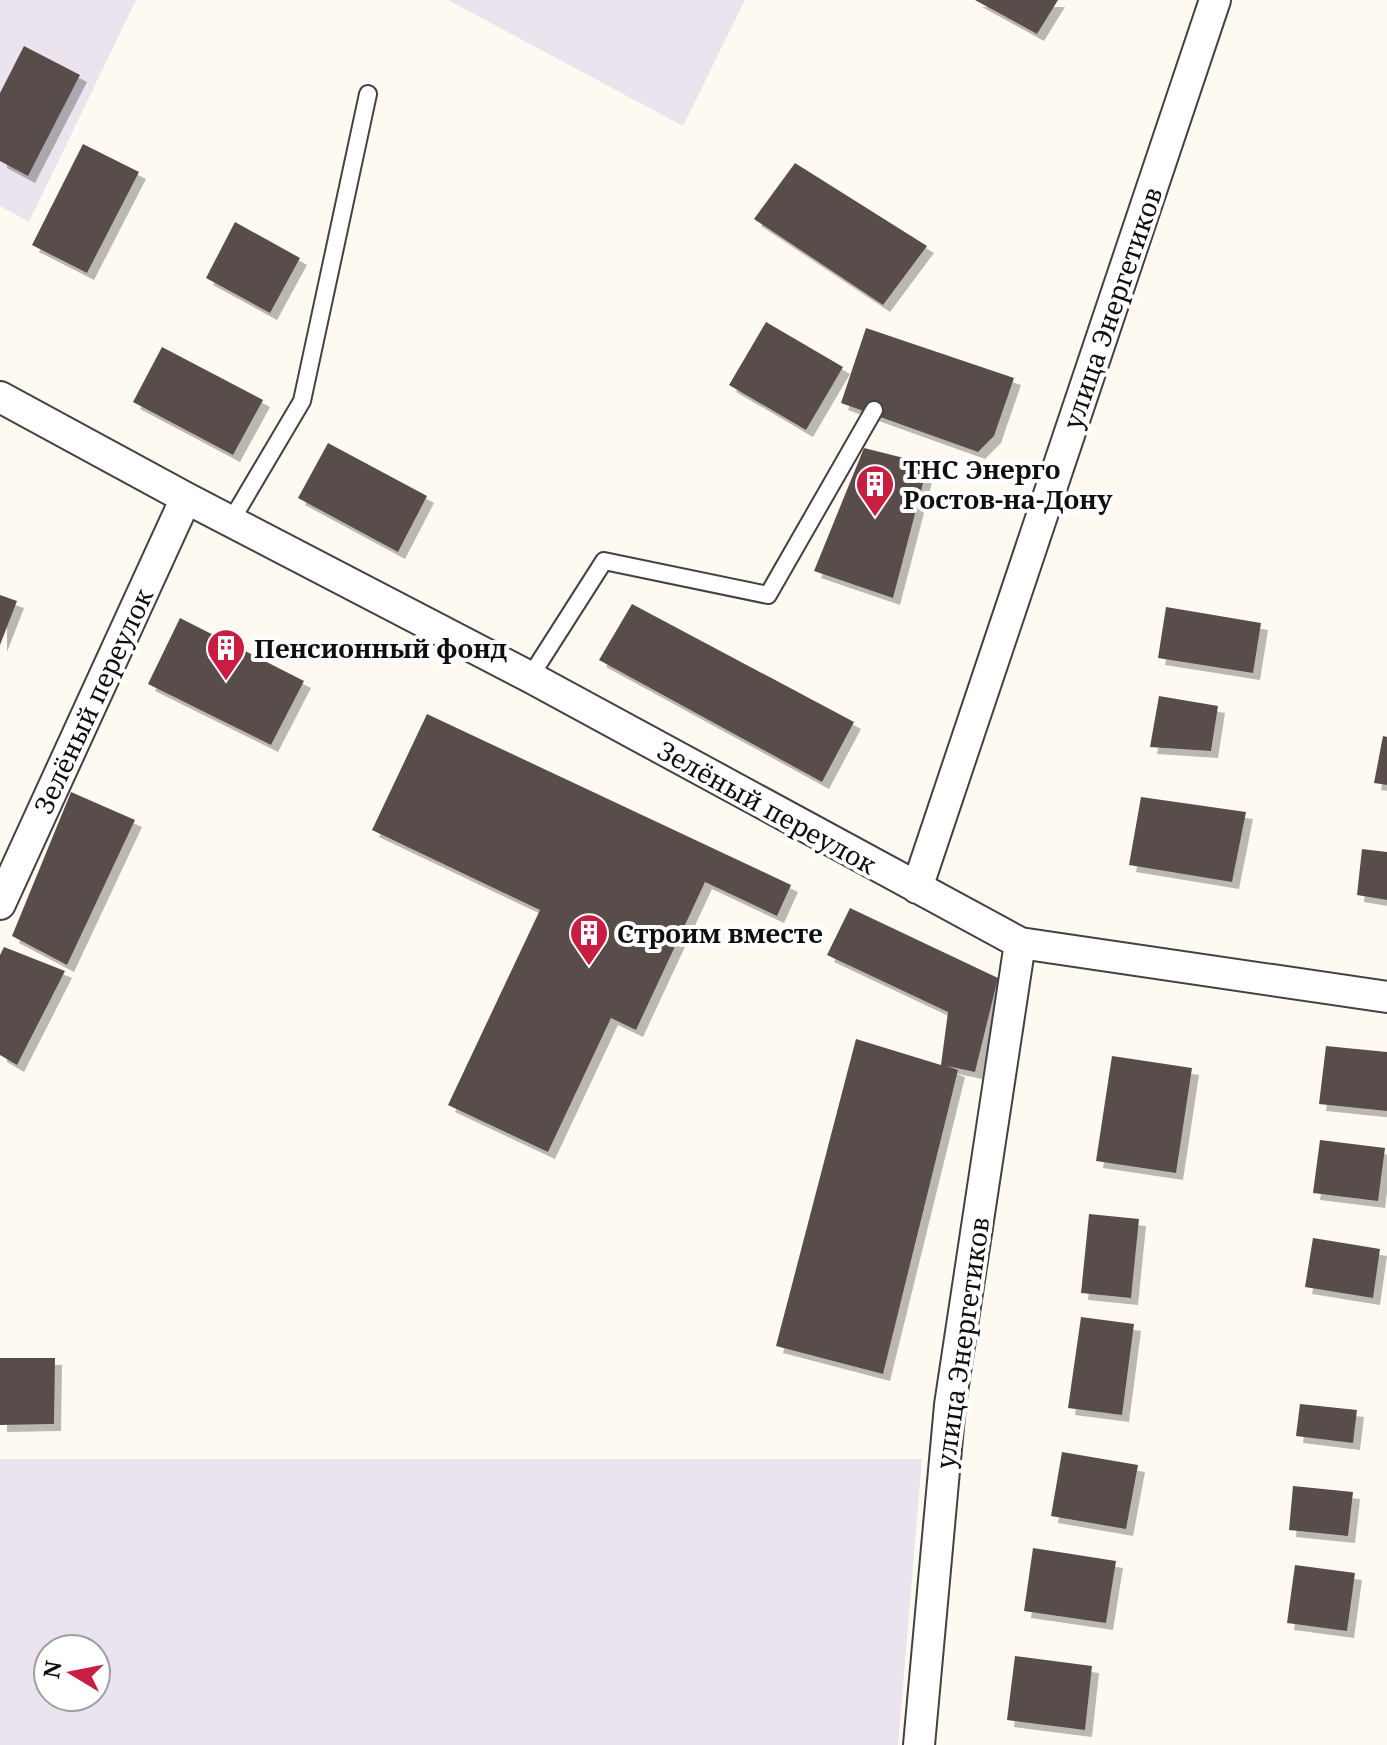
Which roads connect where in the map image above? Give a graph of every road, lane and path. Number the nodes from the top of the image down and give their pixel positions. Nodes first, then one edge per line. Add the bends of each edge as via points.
1 (1215, 0) edge
2 (368, 94) dead end
3 (0, 397) edge
4 (874, 410) dead end
5 (186, 498) junction
6 (231, 521) junction
7 (530, 677) junction
8 (917, 888) junction
9 (0, 904) edge
10 (1020, 943) junction
11 (1387, 997) edge
12 (919, 1745) edge

1 - 8 street, улица Энергетиков
2 - 6 lane via 302,401
3 - 5 street, Зелёный переулок
4 - 7 lane via 768,595 604,561
5 - 6 street, Зелёный переулок
5 - 9 street, Зелёный переулок
6 - 7 street, Зелёный переулок
7 - 8 street, Зелёный переулок
8 - 10 street, Зелёный переулок
10 - 11 street, Зелёный переулок
10 - 12 street, улица Энергетиков via 950,1405

